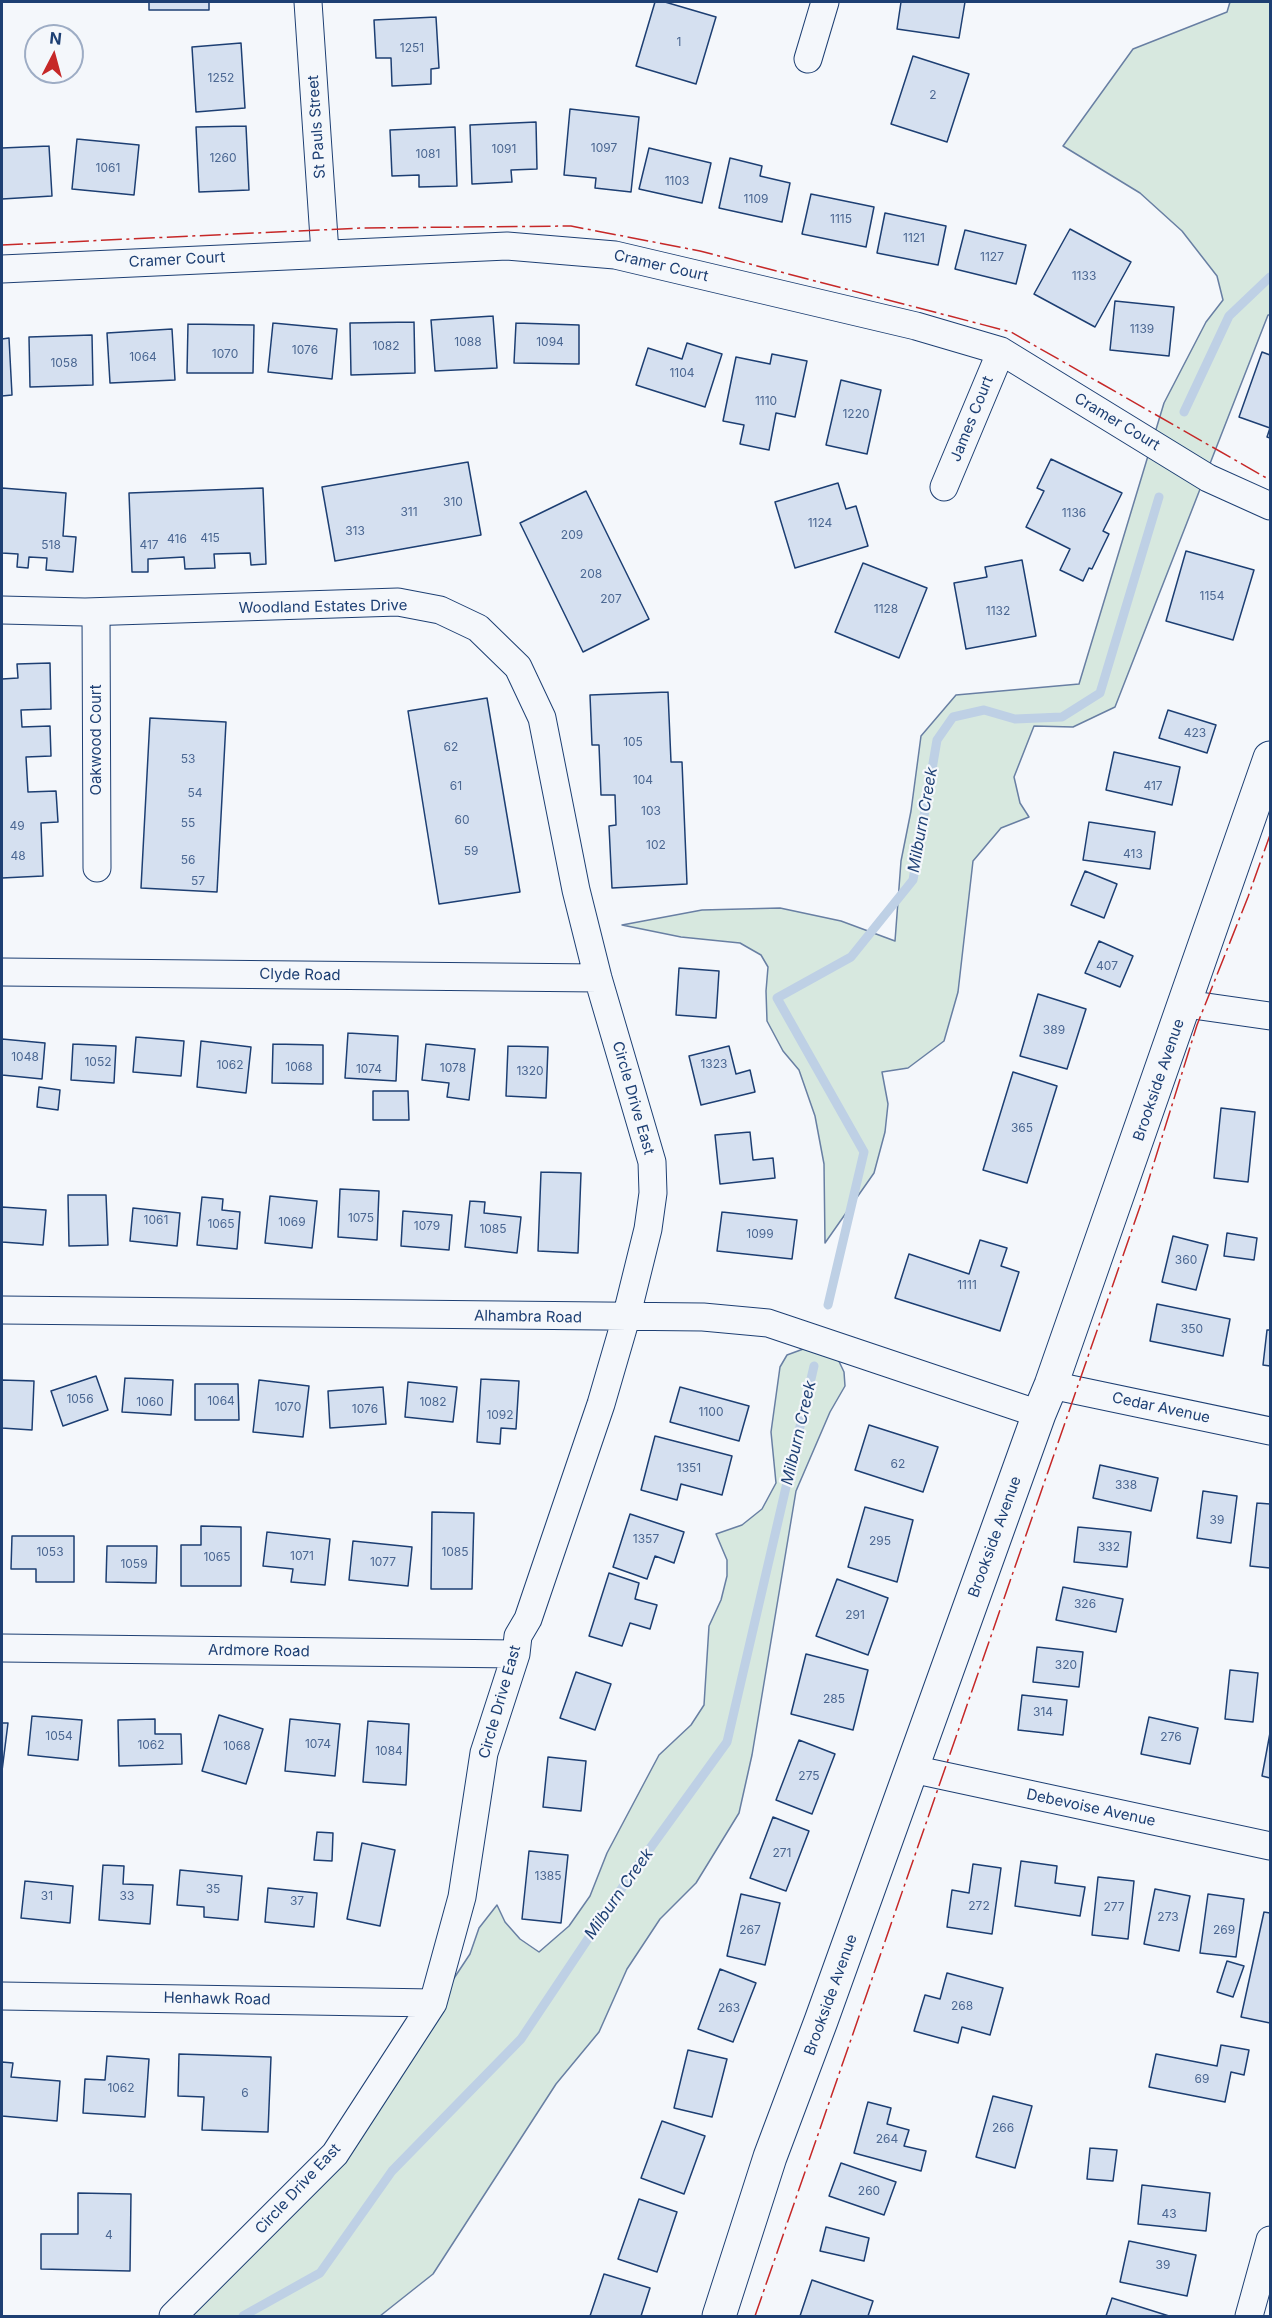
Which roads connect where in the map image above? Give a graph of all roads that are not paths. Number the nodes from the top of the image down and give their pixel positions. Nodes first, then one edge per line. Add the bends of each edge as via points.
1 (308, 2) edge
2 (825, 2) edge
3 (808, 59) dead end
4 (325, 253) junction
5 (2, 269) edge
6 (1001, 351) junction
7 (944, 488) dead end
8 (1270, 506) edge
9 (2, 610) edge
10 (96, 612) junction
11 (1270, 758) edge
12 (97, 868) dead end
13 (2, 972) edge
14 (598, 978) junction
15 (1186, 1004) junction
16 (1270, 1016) edge
17 (2, 1311) edge
18 (626, 1318) junction
19 (1045, 1400) junction
20 (1270, 1431) edge
21 (2, 1648) edge
22 (516, 1653) junction
23 (912, 1769) junction
24 (1270, 1846) edge
25 (2, 1996) edge
26 (432, 2003) junction
27 (1270, 2240) edge
28 (172, 2316) edge
29 (719, 2316) edge
30 (1249, 2316) edge

1 - 4 street, St Pauls Street
2 - 3 street
4 - 5 street, Cramer Court
4 - 6 street, Cramer Court via 507,246 615,255 916,326
6 - 7 street, James Court
6 - 8 street, Cramer Court via 1208,478
9 - 10 street, Woodland Estates Drive
10 - 12 street, Oakwood Court
10 - 14 street, Woodland Estates Drive via 398,602 440,610 478,628 518,667 542,718
11 - 15 main road, Brookside Avenue
13 - 14 street, Clyde Road
14 - 18 street, Circle Drive East via 652,1162 648,1228
15 - 16 street
15 - 19 main road, Brookside Avenue
17 - 18 street, Alhambra Road
18 - 19 street, Alhambra Road via 703,1317 768,1323
18 - 22 street, Circle Drive East via 528,1619 518,1636
19 - 20 street, Cedar Avenue
19 - 23 main road, Brookside Avenue
21 - 22 street, Ardmore Road
22 - 26 street, Circle Drive East via 484,1753 462,1898
23 - 24 street, Debevoise Avenue
23 - 29 main road, Brookside Avenue via 770,2157
25 - 26 street, Henhawk Road
26 - 28 street, Circle Drive East via 335,2154
27 - 30 street

